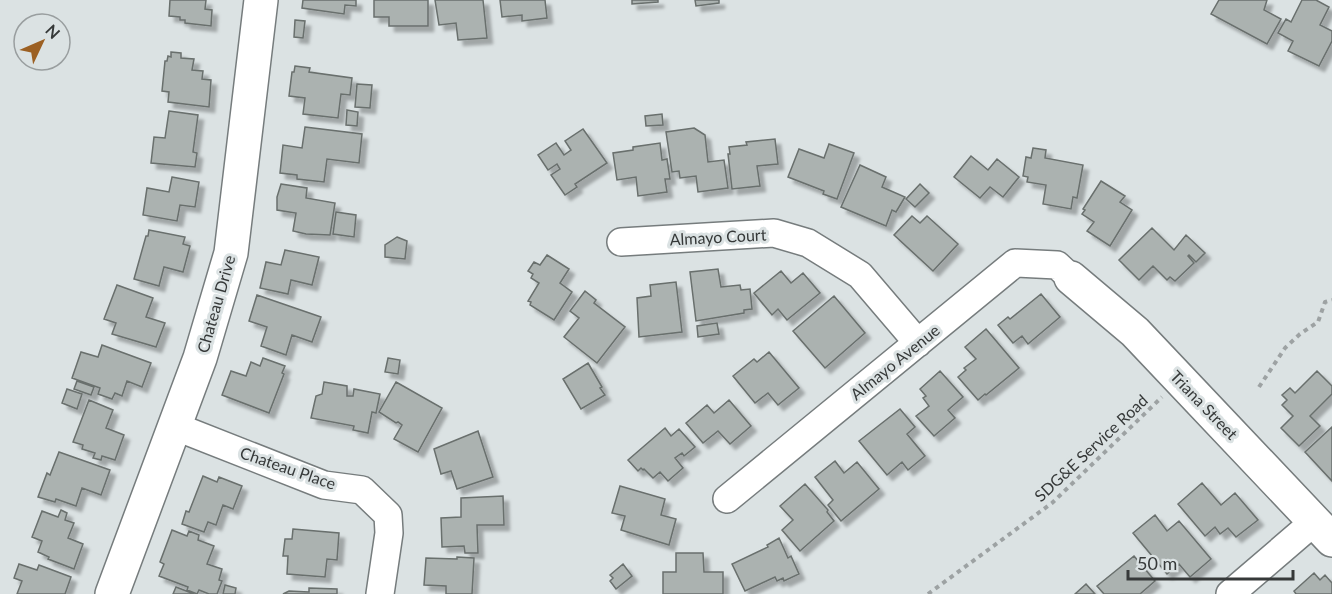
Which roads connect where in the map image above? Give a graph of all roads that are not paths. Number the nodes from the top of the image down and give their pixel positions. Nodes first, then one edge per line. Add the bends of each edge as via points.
1 (261, 0) edge
2 (621, 242) dead end
3 (1071, 278) joint
4 (918, 343) junction
5 (174, 426) junction
6 (727, 499) dead end
7 (1324, 530) edge
8 (112, 594) edge
9 (380, 594) edge
10 (1230, 594) edge

1 - 5 street, Chateau Drive via 231,252 200,358
2 - 4 street, Almayo Court via 774,233 808,243 860,274
3 - 4 street, Almayo Avenue via 1057,265 1015,262
3 - 7 street, Triana Street via 1135,332
4 - 6 street, Almayo Avenue
5 - 8 street, Chateau Drive
5 - 9 street, Chateau Place via 324,484 362,490 388,514
7 - 10 street

